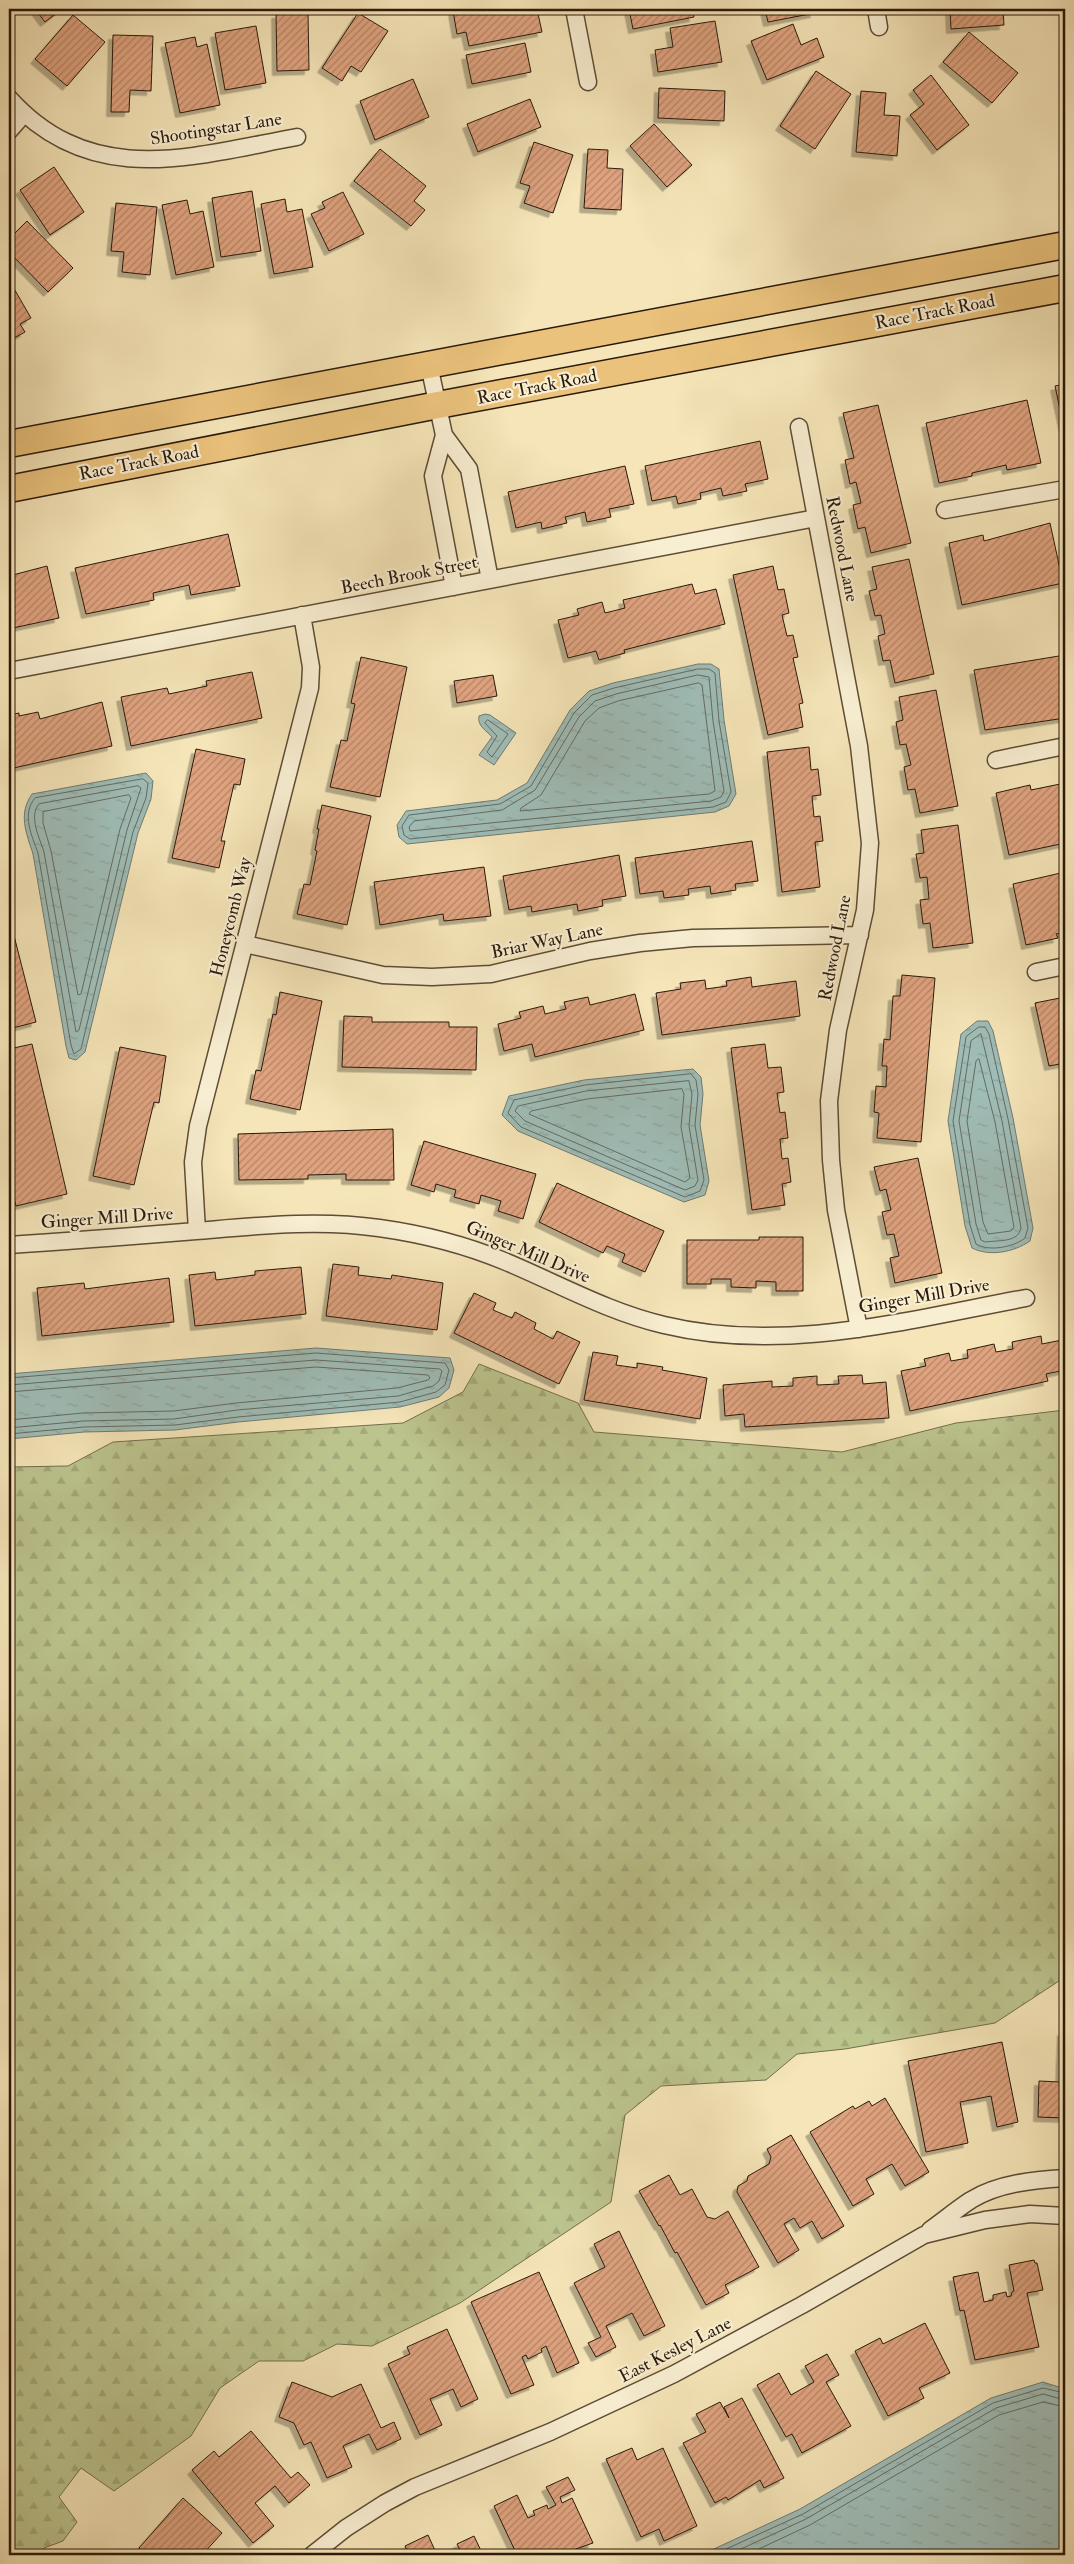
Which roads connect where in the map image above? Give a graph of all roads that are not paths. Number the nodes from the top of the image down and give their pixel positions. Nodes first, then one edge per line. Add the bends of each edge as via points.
1 (574, 9) edge
2 (876, 9) edge
3 (879, 27) dead end
4 (588, 82) dead end
5 (9, 98) edge
6 (24, 114) junction
7 (9, 131) edge
8 (297, 137) dead end
9 (1065, 245) edge
10 (1065, 288) edge
11 (429, 365) junction
12 (438, 405) junction
13 (799, 428) dead end
14 (444, 434) junction
15 (9, 444) edge
16 (9, 489) edge
17 (1065, 489) edge
18 (945, 510) dead end
19 (816, 518) junction
20 (490, 580) junction
21 (454, 587) junction
22 (302, 615) junction
23 (9, 671) edge
24 (1065, 746) edge
25 (996, 760) dead end
26 (860, 936) junction
27 (245, 944) junction
28 (1065, 966) edge
29 (1036, 972) dead end
30 (198, 1231) junction
31 (9, 1245) edge
32 (1026, 1298) dead end
33 (859, 1329) junction
34 (1065, 2178) edge
35 (1065, 2216) edge
36 (924, 2235) junction
37 (312, 2555) edge

1 - 4 street
2 - 3 street
5 - 6 street, Shootingstar Lane
6 - 7 street
6 - 8 street, Shootingstar Lane via 77,147 108,157 139,161 171,160
9 - 11 main road
10 - 12 main road, Race Track Road
11 - 12 street
11 - 15 main road
12 - 14 street
12 - 16 main road, Race Track Road
13 - 19 street, Redwood Lane
14 - 20 street via 469,469
14 - 21 street via 434,476
17 - 18 street
19 - 20 street, Beech Brook Street
19 - 26 street, Redwood Lane via 859,746 869,833 865,910
20 - 21 street, Beech Brook Street
21 - 22 street, Beech Brook Street
22 - 23 street, Beech Brook Street
22 - 27 street, Honeycomb Way via 311,667 310,688
24 - 25 street
26 - 27 street, Briar Way Lane via 703,938 640,943 491,974 432,978 383,975
26 - 33 street, Redwood Lane via 838,1030 829,1101 830,1160 836,1210
27 - 30 street, Honeycomb Way via 198,1126 193,1162
28 - 29 street
30 - 31 street, Ginger Mill Drive
30 - 33 street, Ginger Mill Drive via 311,1223 376,1227 440,1238 504,1261 593,1302 664,1325 731,1336 795,1336
32 - 33 street, Ginger Mill Drive
34 - 36 street via 1032,2180 972,2199
35 - 36 street, East Kesley Lane via 1030,2214 984,2220
36 - 37 street, East Kesley Lane via 802,2306 674,2374 385,2503

